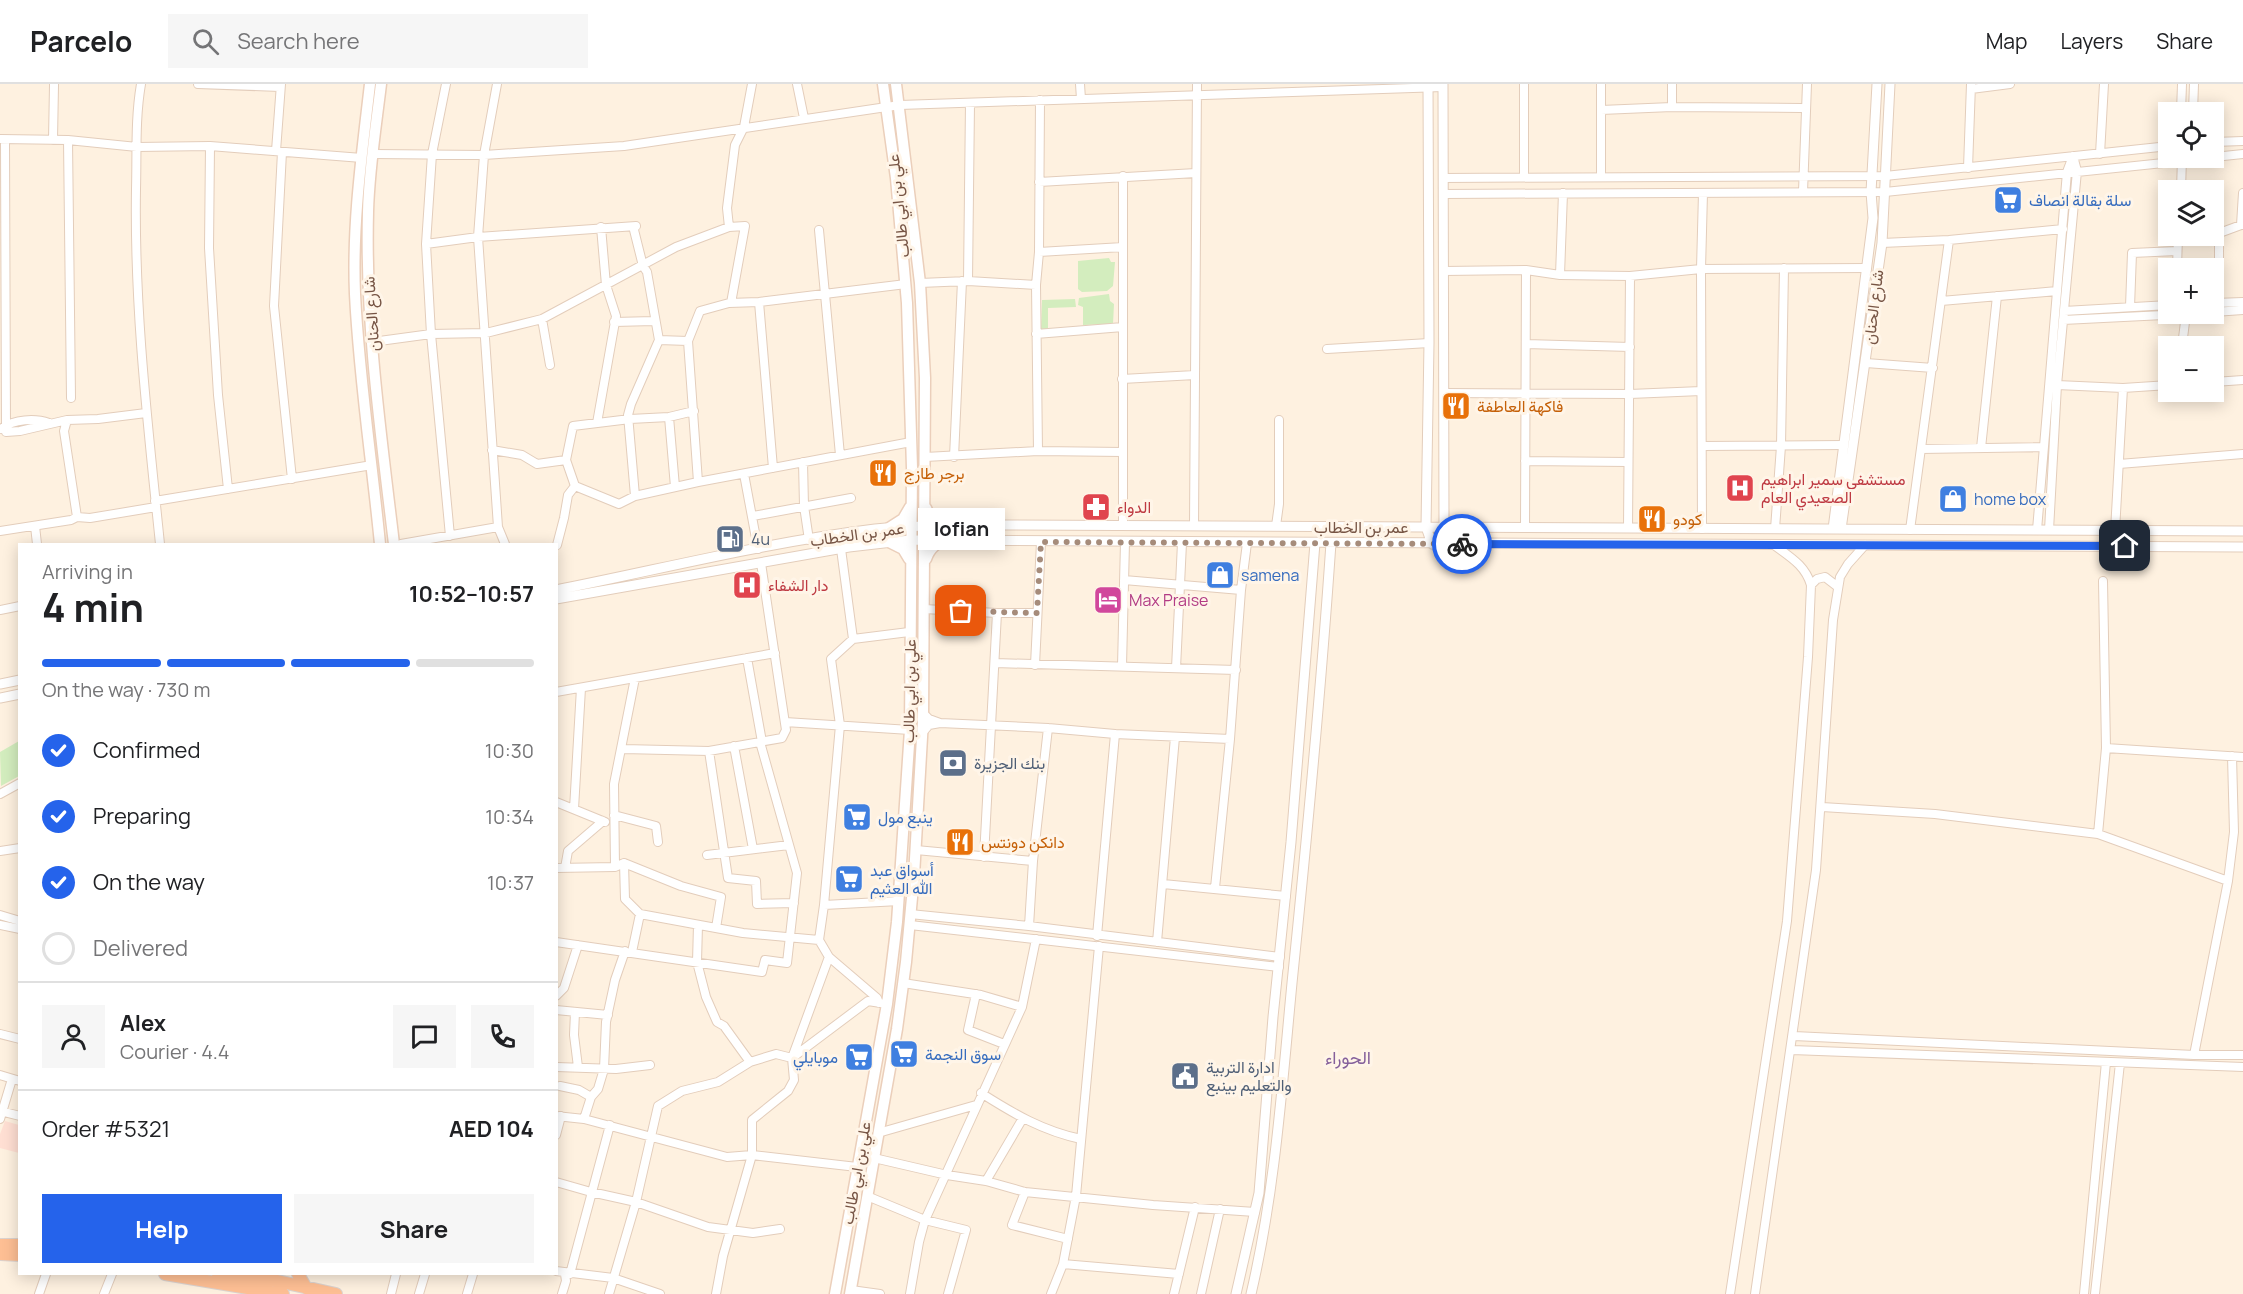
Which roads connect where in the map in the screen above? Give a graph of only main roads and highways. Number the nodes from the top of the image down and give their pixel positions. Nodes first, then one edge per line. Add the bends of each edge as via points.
1 (370, 84) edge
2 (381, 84) edge
3 (883, 84) edge
4 (896, 84) edge
5 (911, 504) junction
6 (925, 504) junction
7 (947, 526) road end
8 (889, 528) road end
9 (947, 540) road end
10 (890, 542) road end
11 (380, 543) edge
12 (394, 543) edge
13 (910, 561) junction
14 (925, 562) junction
15 (0, 1245) edge
16 (18, 1245) edge
17 (0, 1254) edge
18 (18, 1255) edge
19 (170, 1275) edge
20 (222, 1275) edge
21 (299, 1275) edge
22 (279, 1288) edge
23 (306, 1288) junction
24 (251, 1291) edge
25 (850, 1292) edge
26 (336, 1294) edge
27 (834, 1294) edge

1 - 11 main road, شارع الحنان via 356,209 355,292
2 - 12 main road, شارع الحنان via 368,209 368,291
3 - 5 main road, علي بن ابي طالب via 906,284
4 - 6 main road, علي بن ابي طالب via 920,283
5 - 8 main road via 903,519
5 - 13 main road, علي بن ابي طالب
6 - 7 main road via 931,519
6 - 14 main road, علي بن ابي طالب
9 - 14 main road via 932,547
10 - 13 main road via 903,549
13 - 27 main road, علي بن ابي طالب via 910,730 898,901
14 - 25 main road, علي بن ابي طالب via 922,733 910,919 903,983
15 - 16 highway
17 - 18 highway
19 - 24 highway
20 - 22 highway
21 - 23 highway
22 - 23 highway
22 - 24 highway
23 - 26 highway

